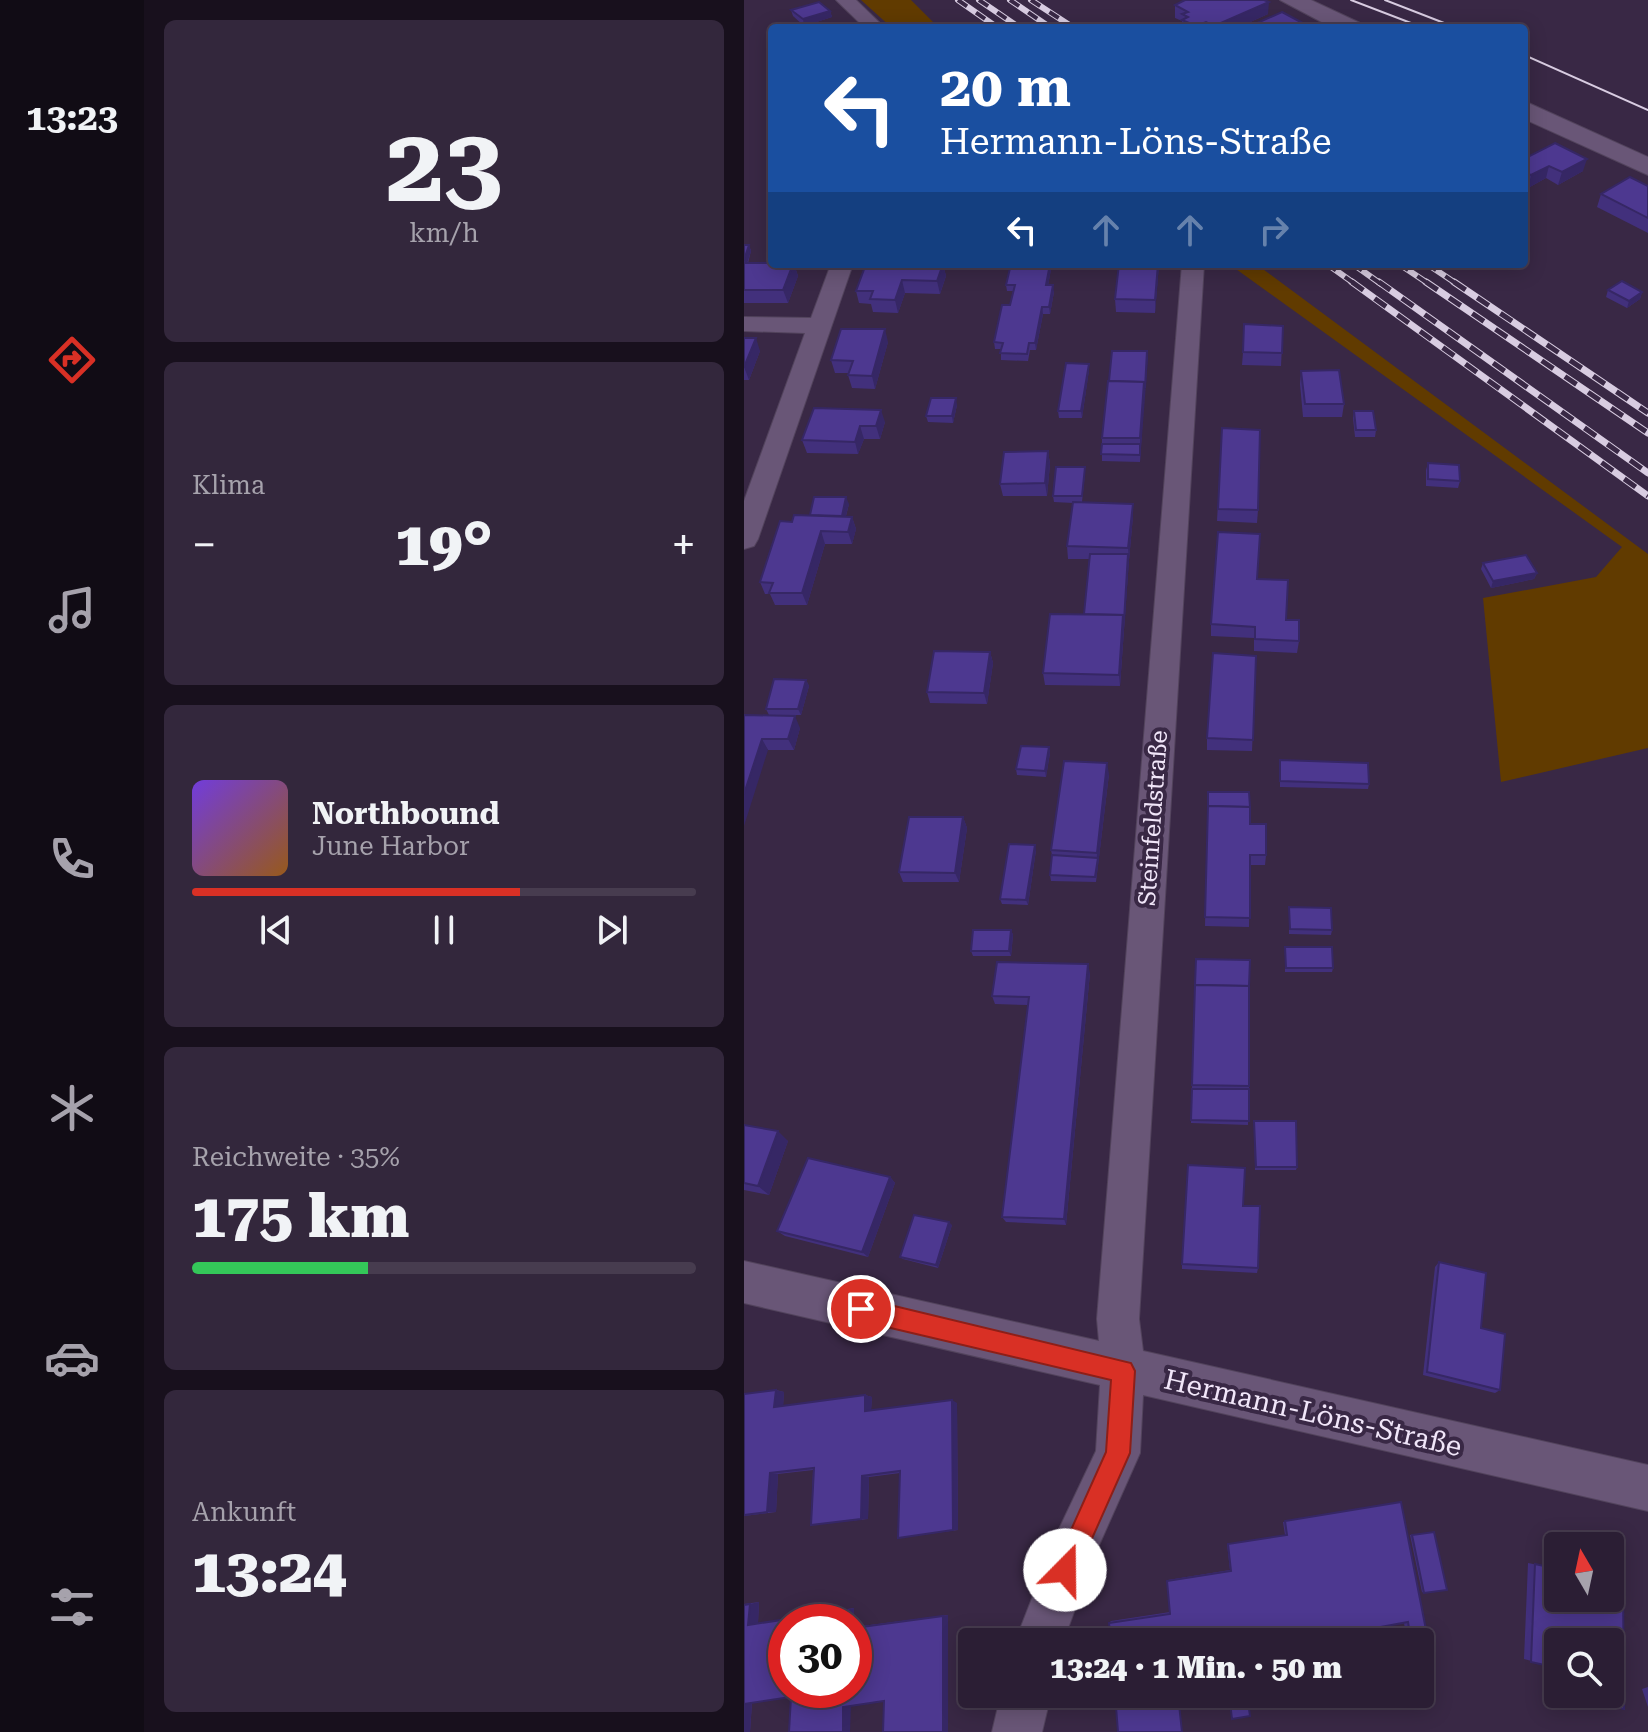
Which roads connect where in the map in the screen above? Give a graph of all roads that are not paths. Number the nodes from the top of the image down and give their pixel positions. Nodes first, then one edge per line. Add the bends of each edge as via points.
1 (845, 0) edge
2 (1292, 0) edge
3 (872, 24) edge
4 (1343, 24) edge
5 (1528, 111) edge
6 (1648, 167) edge
7 (841, 268) edge
8 (1193, 268) edge
9 (744, 324) edge
10 (820, 326) junction
11 (744, 539) edge
12 (744, 1282) edge
13 (1123, 1371) junction
14 (1648, 1488) edge
15 (1044, 1628) edge
16 (1023, 1708) edge
17 (1017, 1732) edge

1 - 3 street
2 - 4 street
5 - 6 street
7 - 10 street
8 - 13 street, Steinfeldstraße via 1118,1319
9 - 10 street
10 - 11 street
12 - 13 street, Hermann-Löns-Straße
13 - 14 street, Hermann-Löns-Straße
13 - 15 street, Steinfeldstraße via 1118,1453
16 - 17 street

